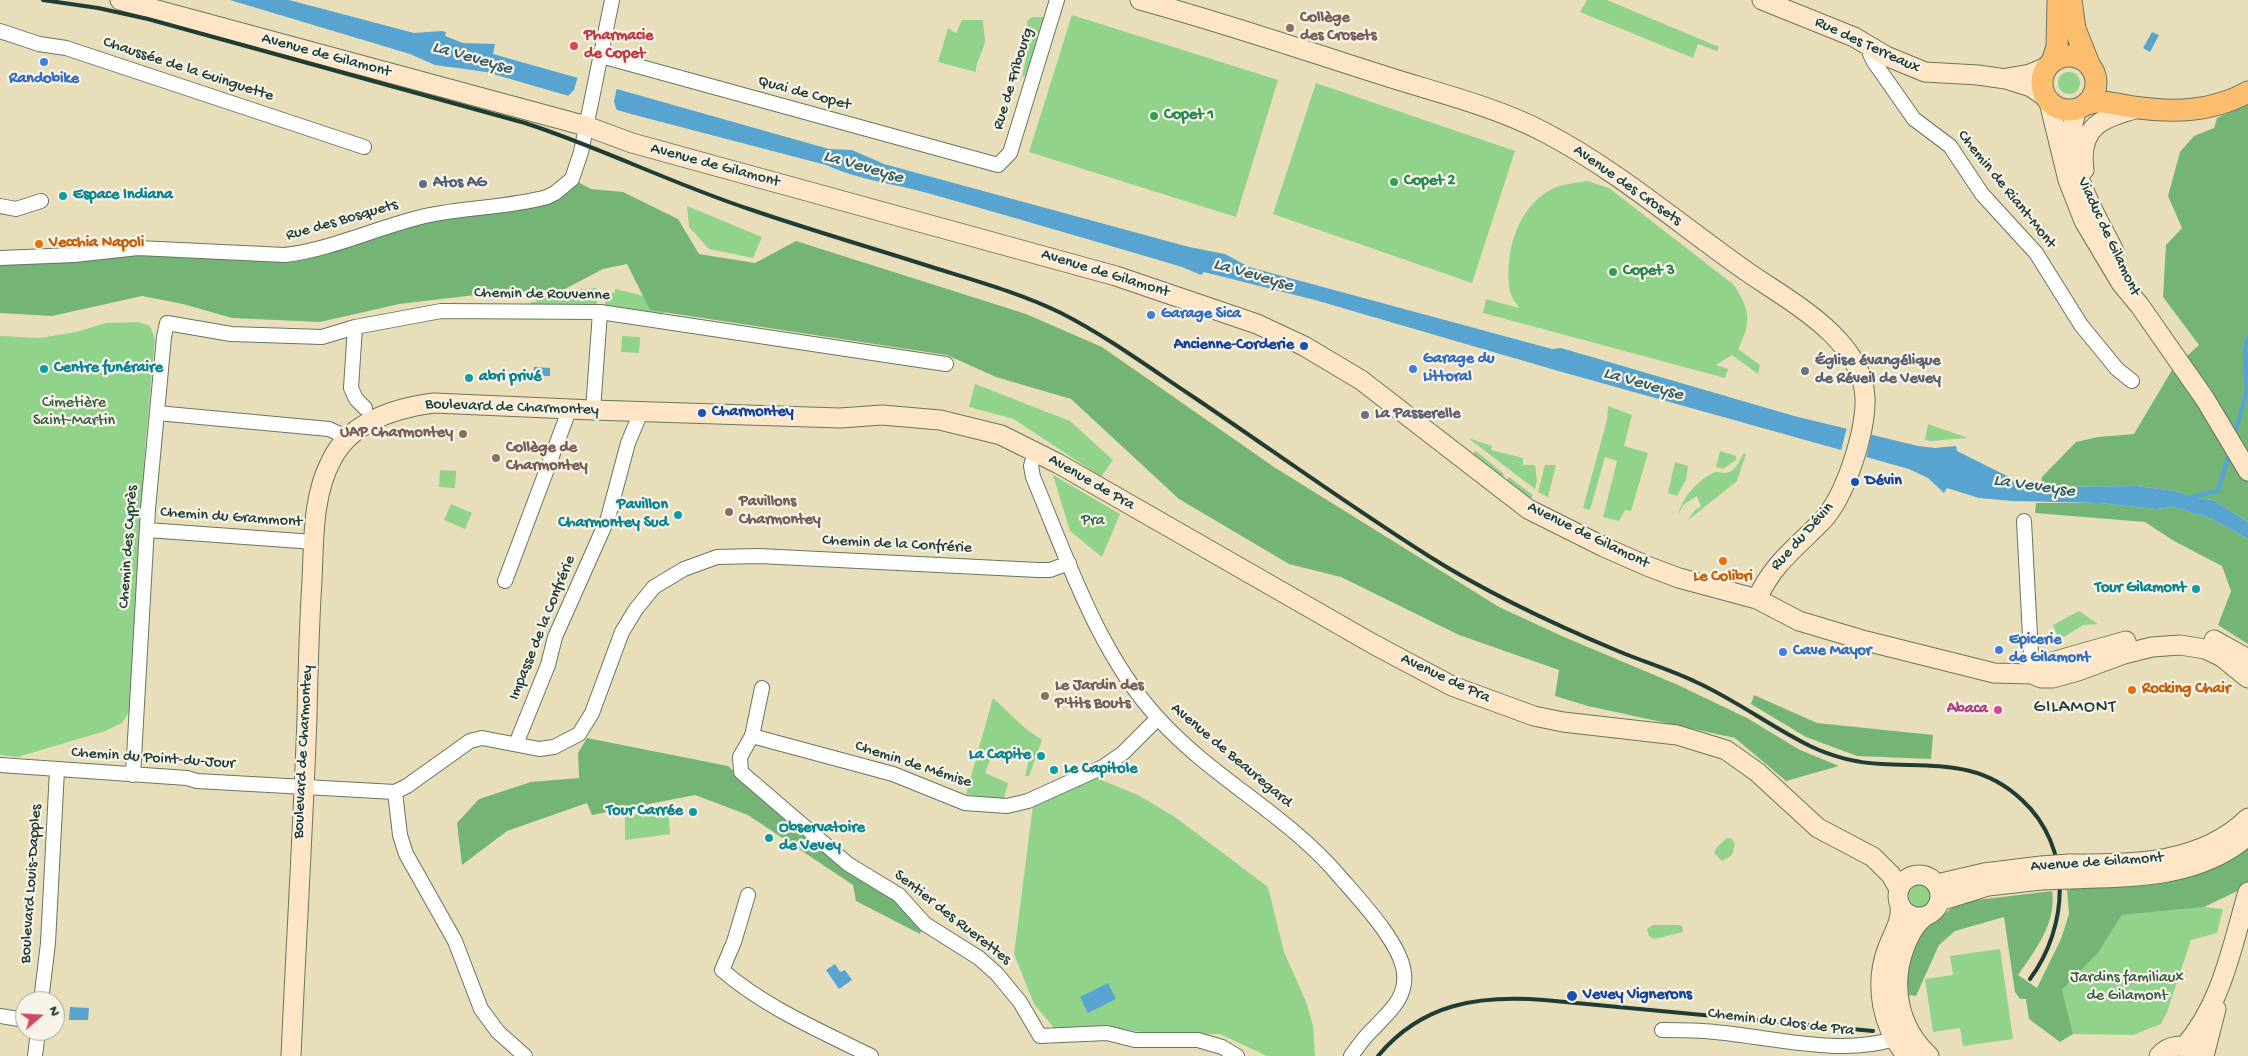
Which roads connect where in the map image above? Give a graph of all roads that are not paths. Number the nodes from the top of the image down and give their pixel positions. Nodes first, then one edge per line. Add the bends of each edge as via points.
1 (120, 0) edge
2 (612, 0) edge
3 (1058, 0) edge
4 (1140, 0) edge
5 (1762, 0) edge
6 (2058, 0) edge
7 (2072, 0) edge
8 (0, 31) edge
9 (1871, 48) junction
10 (601, 56) junction
11 (2050, 64) junction
12 (2091, 68) junction
13 (2006, 79) junction
14 (2248, 92) edge
15 (2048, 100) junction
16 (2082, 107) junction
17 (2143, 108) junction
18 (587, 120) junction
19 (364, 147) dead end
20 (998, 165) joint
21 (41, 201) dead end
22 (0, 206) edge
23 (2091, 215) junction
24 (0, 258) edge
25 (600, 312) junction
26 (167, 323) joint
27 (355, 327) junction
28 (946, 364) dead end
29 (2132, 381) dead end
30 (365, 408) dead end
31 (570, 408) junction
32 (593, 410) junction
33 (641, 412) junction
34 (157, 413) junction
35 (1862, 416) joint
36 (348, 438) junction
37 (1035, 451) junction
38 (2248, 471) edge
39 (2024, 521) dead end
40 (147, 530) junction
41 (314, 542) junction
42 (1069, 563) junction
43 (505, 581) dead end
44 (1757, 598) junction
45 (2248, 660) edge
46 (2032, 674) junction
47 (2248, 678) edge
48 (762, 688) dead end
49 (1158, 718) junction
50 (752, 736) junction
51 (516, 744) junction
52 (0, 765) edge
53 (57, 770) junction
54 (133, 775) junction
55 (303, 787) junction
56 (395, 792) junction
57 (2248, 818) edge
58 (2248, 835) edge
59 (1868, 853) junction
60 (2068, 872) junction
61 (1914, 875) junction
62 (1938, 892) junction
63 (2248, 892) edge
64 (748, 895) dead end
65 (1900, 897) junction
66 (1924, 917) junction
67 (42, 991) edge
68 (2216, 1000) junction
69 (0, 1016) edge
70 (15, 1018) edge
71 (1662, 1030) dead end
72 (1894, 1039) junction
73 (37, 1041) edge
74 (2191, 1051) edge
75 (35, 1056) edge
76 (291, 1056) edge
77 (525, 1056) edge
78 (871, 1056) edge
79 (1236, 1056) edge
80 (1351, 1056) edge
81 (1907, 1056) edge
82 (1929, 1056) edge
83 (2158, 1056) edge
84 (2204, 1056) edge

1 - 18 street, Avenue de Gilamont
2 - 10 street, Rue des Bosquets
3 - 20 street, Rue de Fribourg via 1010,153
4 - 35 street, Avenue des Crosets via 1485,106 1569,146 1608,169 1824,326 1861,373 1865,400
5 - 9 street, Rue des Terreaux via 1854,37
6 - 11 main road via 2056,47
7 - 12 main road via 2075,29
8 - 19 street, Chaussée de la Guinguette via 39,44 66,48
9 - 13 street, Rue des Terreaux via 1925,72
9 - 29 street, Chemin de Riant-Mont via 1874,62 1914,119 1950,146 1982,194 2036,253 2081,325 2117,369
10 - 18 street, Rue des Bosquets
10 - 20 street, Quai de Copet
11 - 12 main road via 2070,56
11 - 13 street, Rue des Terreaux via 2030,74
11 - 15 main road via 2042,81
12 - 16 main road via 2096,88
12 - 17 main road via 2114,91
13 - 15 street, Rue des Terreaux via 2031,87
14 - 17 main road via 2210,108 2188,111
15 - 16 main road via 2065,110
15 - 23 street, Viaduc de Gilamont via 2068,180
16 - 17 main road via 2106,103
16 - 23 street, Viaduc de Gilamont via 2072,127 2072,149
17 - 23 street via 2104,118 2088,136 2083,161
18 - 24 street, Rue des Bosquets via 572,179 555,194 537,200 437,213 285,255 138,248 65,256
18 - 44 street, Avenue de Gilamont via 632,143 1116,276 1257,324 1304,346 1362,380 1528,508 1647,566 1679,578
21 - 22 street via 16,209
23 - 38 street, Viaduc de Gilamont via 2121,283 2205,399
25 - 27 street, Chemin de Rouvenne via 441,311
25 - 28 street, Chemin de Rouvenne
25 - 32 street
26 - 27 street, Chemin de Rouvenne via 231,334 322,337
26 - 34 street, Chemin des Cyprès
27 - 30 street via 351,388
31 - 32 street, Boulevard de Charmontey
31 - 36 street, Boulevard de Charmontey via 434,402 385,415
31 - 43 street
32 - 33 street, Boulevard de Charmontey
33 - 37 street, Boulevard de Charmontey via 840,418 882,415 940,420 1001,435
33 - 51 street, Impasse de la Confrérie via 628,443 608,518 556,637
34 - 36 street via 329,429
34 - 40 street, Chemin des Cyprès
35 - 44 street, Rue du Dévin via 1856,451 1832,509 1776,565
36 - 41 street, Boulevard de Charmontey via 333,457 318,495
37 - 42 street, Avenue de Beauregard via 1031,466 1033,477
37 - 59 street, Avenue de Pra via 1452,686 1534,716 1677,735 1726,750 1757,772 1818,828
39 - 46 street
40 - 41 street, Chemin du Grammont
40 - 54 street, Chemin des Cyprès
41 - 55 street, Boulevard de Charmontey
42 - 49 street, Avenue de Beauregard via 1107,642
42 - 51 street, Chemin de la Confrérie via 1050,570 1038,570 759,556 717,557 684,569 654,587 636,609 622,632 592,713 579,734 554,747 539,749
44 - 46 street, Avenue de Gilamont via 1799,621 1866,641 1994,673
45 - 46 street via 2211,638 2164,633 2041,665
46 - 47 street, Avenue de Gilamont via 2053,678 2124,654 2180,645 2205,649 2222,657
48 - 50 street
49 - 50 street, Chemin de Mémise via 1123,753 1103,767 1028,801 1007,806 965,803 893,774
49 - 80 street, Avenue de Beauregard via 1327,862 1371,914 1399,954 1404,973 1402,995 1392,1011
50 - 79 street, Sentier des Ruerettes via 740,757 741,772 848,864 898,895 925,924 979,958 1020,1002 1040,1036 1108,1033 1135,1040 1198,1040 1222,1047
51 - 56 street via 482,738 470,741
52 - 53 street, Chemin du Point-du-Jour
53 - 54 street, Chemin du Point-du-Jour
53 - 67 street, Boulevard Louis-Dapples via 48,943
54 - 55 street, Chemin du Point-du-Jour
55 - 56 street
55 - 76 street, Boulevard de Charmontey
56 - 77 street via 400,835 406,854 455,941 481,1009 498,1032
57 - 60 street, Avenue de Gilamont via 2221,840 2199,850 2152,862
58 - 60 street, Avenue de Gilamont via 2223,853 2178,870 2128,876
59 - 61 street, Avenue de Pra via 1883,857
59 - 65 street, Avenue de Pra via 1886,870
60 - 62 street, Avenue de Gilamont, bridge via 1984,873
61 - 62 street via 1927,876
61 - 65 street via 1904,882
62 - 66 street via 1934,911
63 - 68 street
64 - 78 street via 722,970 746,990 781,1011
65 - 66 street via 1908,914
65 - 72 street via 1900,919 1883,962 1880,984 1885,1014
66 - 82 street via 1912,931 1903,951 1897,988 1908,1028 1917,1045
68 - 74 street via 2194,1036
68 - 84 street via 2216,1013
69 - 70 street
71 - 72 street, Chemin du Clos de Pra via 1716,1032 1846,1052 1868,1050
72 - 81 street
73 - 75 street
74 - 83 street via 2171,1048

